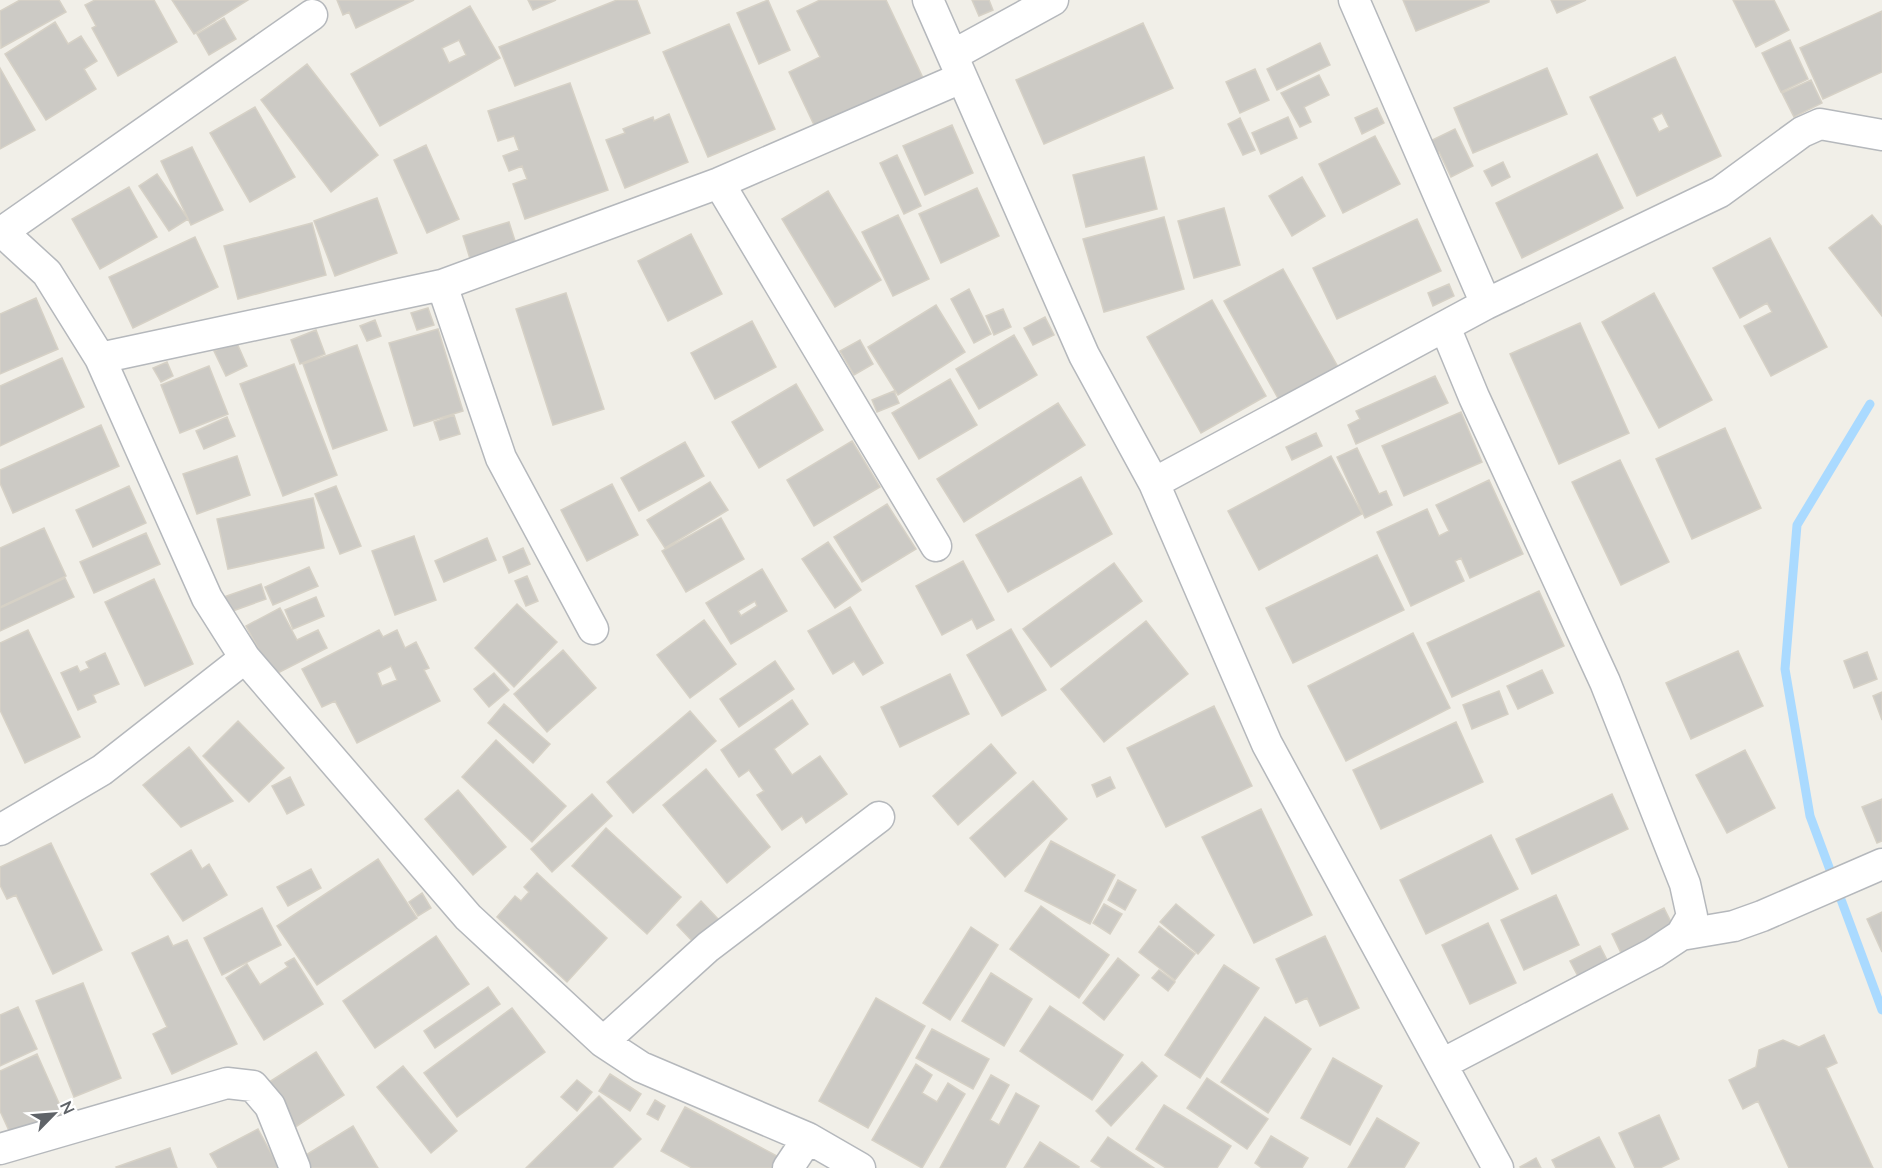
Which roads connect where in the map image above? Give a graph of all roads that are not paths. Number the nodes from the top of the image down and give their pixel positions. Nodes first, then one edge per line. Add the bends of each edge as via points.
1 (928, 0) edge
2 (1053, 0) edge
3 (1354, 0) edge
4 (312, 15) dead end
5 (957, 67) junction
6 (1882, 135) edge
7 (719, 183) junction
8 (1, 231) edge
9 (442, 285) junction
10 (1486, 304) junction
11 (1445, 327) junction
12 (100, 358) junction
13 (1154, 483) junction
14 (936, 546) dead end
15 (593, 629) dead end
16 (245, 658) junction
17 (879, 817) dead end
18 (0, 830) edge
19 (1882, 864) edge
20 (1681, 935) junction
21 (603, 1042) junction
22 (1442, 1064) junction
23 (808, 1138) junction
24 (0, 1149) edge
25 (294, 1168) edge
26 (788, 1168) edge
27 (860, 1168) edge
28 (1498, 1168) edge

1 - 5 street
2 - 5 street
3 - 10 street
4 - 8 street
5 - 7 street
5 - 13 street via 1084,355
6 - 10 street via 1820,124 1720,192
7 - 9 street
7 - 14 street
8 - 12 street via 47,273
9 - 12 street
9 - 15 street via 501,458
10 - 11 street
11 - 13 street
11 - 20 street via 1605,682 1685,884 1692,916
12 - 16 street via 207,598
13 - 22 street via 1267,744
16 - 18 street via 102,770
16 - 21 street via 468,917
17 - 21 street via 708,947
19 - 20 street via 1734,926
20 - 22 street via 1654,953
21 - 23 street via 641,1066
22 - 28 street
23 - 26 street
23 - 27 street
24 - 25 street via 227,1083 253,1086 270,1106

